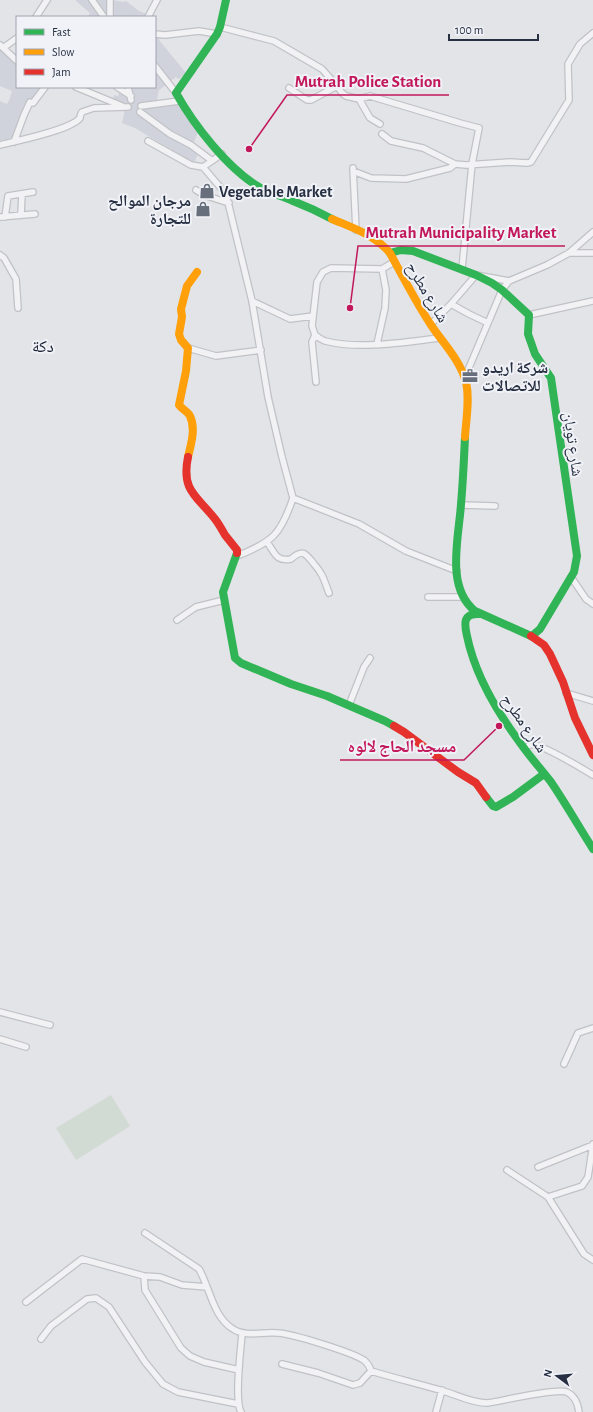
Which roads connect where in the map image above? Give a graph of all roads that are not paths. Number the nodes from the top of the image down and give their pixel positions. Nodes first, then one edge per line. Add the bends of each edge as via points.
1 (47, 0) edge
2 (92, 0) edge
3 (157, 0) edge
4 (226, 0) edge
5 (109, 1) edge
6 (37, 16) edge
7 (103, 16) edge
8 (110, 16) edge
9 (149, 16) edge
10 (218, 31) junction
11 (156, 34) edge
12 (593, 34) edge
13 (16, 39) edge
14 (2, 47) edge
15 (16, 60) edge
16 (156, 67) edge
17 (337, 86) junction
18 (44, 88) edge
19 (78, 88) edge
20 (118, 88) edge
21 (128, 88) edge
22 (290, 88) dead end
23 (176, 93) junction
24 (359, 99) junction
25 (180, 101) junction
26 (380, 124) dead end
27 (382, 134) dead end
28 (148, 141) dead end
29 (14, 142) junction
30 (0, 145) edge
31 (222, 154) junction
32 (212, 160) junction
33 (455, 164) junction
34 (472, 164) junction
35 (203, 167) junction
36 (196, 190) dead end
37 (33, 192) dead end
38 (22, 194) junction
39 (229, 203) junction
40 (21, 214) junction
41 (35, 214) dead end
42 (3, 217) edge
43 (356, 230) junction
44 (593, 232) edge
45 (390, 253) junction
46 (569, 253) junction
47 (593, 253) edge
48 (0, 254) edge
49 (394, 262) junction
50 (382, 269) junction
51 (462, 269) junction
52 (197, 272) dead end
53 (476, 275) junction
54 (509, 281) junction
55 (502, 290) junction
56 (252, 301) junction
57 (593, 301) edge
58 (452, 304) junction
59 (18, 308) dead end
60 (529, 315) junction
61 (314, 316) junction
62 (488, 323) junction
63 (431, 324) junction
64 (315, 335) junction
65 (440, 338) junction
66 (377, 344) junction
67 (188, 348) junction
68 (261, 350) junction
69 (465, 378) junction
70 (316, 382) dead end
71 (293, 498) junction
72 (461, 505) junction
73 (495, 506) dead end
74 (267, 542) junction
75 (237, 556) junction
76 (457, 571) junction
77 (571, 577) junction
78 (329, 593) dead end
79 (428, 597) dead end
80 (463, 597) junction
81 (224, 600) junction
82 (593, 604) edge
83 (481, 614) junction
84 (177, 620) dead end
85 (532, 636) junction
86 (370, 658) dead end
87 (566, 694) junction
88 (593, 701) edge
89 (349, 705) junction
90 (524, 748) junction
91 (593, 755) edge
92 (544, 774) junction
93 (593, 775) edge
94 (593, 849) edge
95 (0, 1012) edge
96 (50, 1025) dead end
97 (593, 1028) edge
98 (0, 1038) edge
99 (26, 1047) dead end
100 (564, 1064) dead end
101 (593, 1144) edge
102 (538, 1167) dead end
103 (507, 1170) dead end
104 (548, 1197) junction
105 (145, 1234) dead end
106 (593, 1260) edge
107 (144, 1276) junction
108 (207, 1287) junction
109 (26, 1302) dead end
110 (242, 1333) junction
111 (41, 1339) dead end
112 (282, 1364) dead end
113 (239, 1370) junction
114 (370, 1371) junction
115 (442, 1390) junction
116 (238, 1404) junction
117 (241, 1412) edge
118 (436, 1412) edge
119 (580, 1412) edge

1 - 6 street
2 - 7 street
3 - 9 street
4 - 10 main road
5 - 8 street
10 - 11 street
10 - 17 street via 274,41 322,69
10 - 23 main road
12 - 34 street via 580,44 568,64 570,100 533,160 527,163
13 - 14 street
14 - 15 street
16 - 23 street
17 - 22 street via 311,100
17 - 24 street via 346,96
18 - 29 street via 33,103 30,102
19 - 29 street via 126,107 94,108 82,112 80,118 70,125
20 - 21 street via 131,98
23 - 25 main road, شارع مطرح
24 - 26 street via 370,118
24 - 34 street via 370,96 479,128
25 - 31 main road, شارع مطرح via 200,130
25 - 32 street via 140,109 170,134
27 - 33 street via 391,141 423,148
28 - 35 street via 191,165
29 - 30 street
31 - 32 street
31 - 43 main road, شارع مطرح via 257,186
32 - 35 street
33 - 34 street
33 - 43 street via 450,168 406,179 371,178 353,170
34 - 51 street
35 - 39 street via 222,188
36 - 39 street
37 - 38 street
38 - 40 street
38 - 42 street via 8,196
39 - 56 street
40 - 41 street
40 - 42 street
43 - 45 main road, شارع مطرح via 379,241
44 - 46 street
45 - 49 main road, شارع مطرح
45 - 51 main road via 409,250
46 - 47 street
46 - 54 street
48 - 59 street via 16,279
49 - 50 street
49 - 63 main road, شارع مطرح
50 - 61 street via 331,268 323,272 317,282
50 - 66 street via 386,290 385,308
51 - 53 main road
52 - 67 main road via 187,286 181,309 179,334
53 - 54 street
53 - 55 main road
53 - 58 street
54 - 55 street
55 - 60 main road
55 - 62 street
56 - 61 street via 290,319
56 - 68 street
57 - 60 street
58 - 62 street
58 - 63 street
60 - 77 main road, شارع تويان via 528,334 535,354 550,378 577,556
61 - 64 street via 312,326
62 - 69 street
63 - 65 main road, شارع مطرح
64 - 66 street via 324,341 353,345
64 - 70 street via 312,342
65 - 66 street
65 - 69 main road, شارع مطرح
67 - 68 street via 216,356
67 - 75 main road via 179,402 181,408 191,417 192,424 185,471 187,481 193,495 217,520 234,545
68 - 71 street via 268,397
69 - 72 main road, شارع مطرح via 467,392
71 - 74 street via 285,520
71 - 76 street via 359,524 406,551
72 - 73 street
72 - 76 main road, شارع مطرح
74 - 75 street
74 - 78 street via 281,560 292,559 296,554 307,554 321,572
75 - 81 main road via 225,585
76 - 80 main road, شارع مطرح
77 - 82 street via 586,599
77 - 85 main road, شارع تويان via 540,629
79 - 80 street
80 - 83 main road via 471,608
81 - 84 street via 196,607
81 - 89 main road via 235,658 240,663
83 - 85 main road
83 - 90 main road, شارع مطرح via 469,615 465,621 473,656 485,687
85 - 87 main road via 544,645 550,654
86 - 89 street
87 - 88 street
87 - 91 main road
89 - 92 main road via 404,732 476,783 493,806 499,806
90 - 92 main road, شارع مطرح
90 - 93 street via 534,744
92 - 94 main road, شارع مطرح
95 - 96 street
97 - 100 street via 578,1033
98 - 99 street
101 - 102 street
101 - 104 street via 588,1177 582,1186
103 - 104 street
104 - 106 street via 584,1254
105 - 108 street via 199,1269
107 - 108 street via 160,1277 188,1286
107 - 109 street via 82,1258
107 - 113 street via 146,1290 181,1348 190,1356 204,1362
108 - 110 street via 222,1319
110 - 113 street
110 - 114 street via 277,1332 296,1337 353,1355 365,1361
111 - 116 street via 51,1326 87,1299 96,1298 108,1307 163,1384 178,1392
112 - 114 street via 353,1385 360,1384
113 - 116 street
114 - 115 street
115 - 118 street
115 - 119 street via 480,1403 560,1391 573,1396
116 - 117 street

